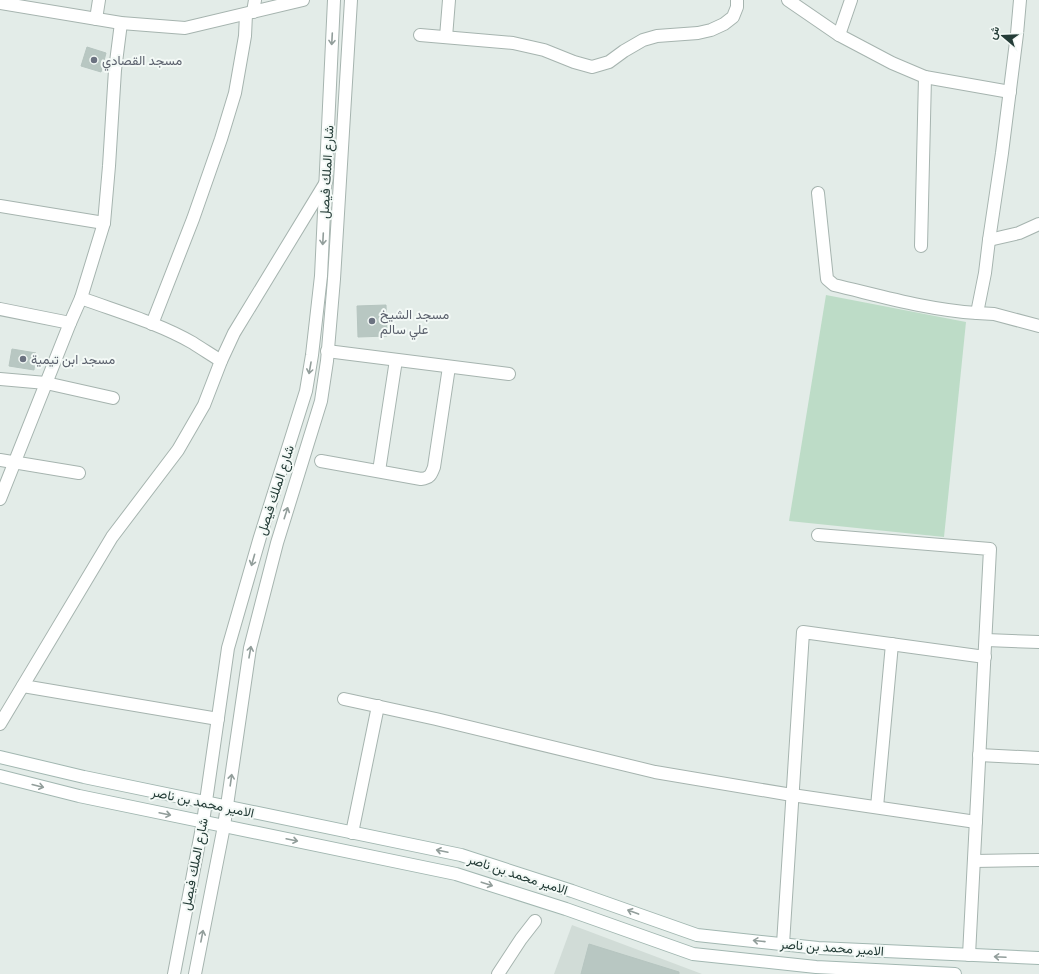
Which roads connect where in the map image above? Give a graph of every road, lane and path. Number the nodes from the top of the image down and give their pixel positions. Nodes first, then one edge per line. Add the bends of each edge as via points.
1 (99, 0) edge
2 (303, 0) edge
3 (334, 0) edge
4 (351, 0) edge
5 (449, 0) edge
6 (737, 0) edge
7 (788, 0) edge
8 (851, 0) edge
9 (1020, 0) edge
10 (2, 2) edge
11 (252, 9) edge
12 (96, 19) junction
13 (121, 23) junction
14 (420, 35) dead end
15 (839, 35) junction
16 (446, 37) junction
17 (925, 77) junction
18 (1010, 92) junction
19 (326, 182) junction
20 (818, 193) dead end
21 (0, 206) edge
22 (104, 223) junction
23 (1039, 224) edge
24 (989, 240) junction
25 (921, 246) dead end
26 (81, 298) junction
27 (0, 309) edge
28 (977, 313) junction
29 (70, 323) junction
30 (152, 324) junction
31 (1039, 326) edge
32 (328, 351) junction
33 (396, 360) junction
34 (221, 361) junction
35 (449, 367) junction
36 (509, 374) dead end
37 (0, 379) edge
38 (46, 383) junction
39 (113, 398) dead end
40 (0, 460) edge
41 (321, 461) dead end
42 (15, 462) junction
43 (379, 471) junction
44 (79, 473) dead end
45 (0, 499) edge
46 (818, 535) dead end
47 (986, 640) junction
48 (1039, 642) edge
49 (892, 644) junction
50 (985, 657) junction
51 (23, 686) junction
52 (344, 699) dead end
53 (378, 706) junction
54 (218, 719) junction
55 (0, 724) edge
56 (979, 755) junction
57 (0, 757) edge
58 (1039, 758) edge
59 (0, 776) edge
60 (792, 795) junction
61 (206, 802) junction
62 (227, 807) junction
63 (877, 807) junction
64 (203, 822) junction
65 (976, 822) junction
66 (224, 826) junction
67 (352, 833) junction
68 (1039, 860) edge
69 (974, 861) junction
70 (535, 921) dead end
71 (782, 944) junction
72 (969, 955) junction
73 (1039, 958) edge
74 (174, 974) edge
75 (195, 974) edge
76 (498, 974) edge
77 (955, 974) edge

1 - 12 street
2 - 11 street
3 -> 19 street, شارع الملك فيصل
4 - 32 street, شارع الملك فيصل
5 - 16 street
6 - 16 street via 733,17 724,24 698,33 656,36 642,40 609,62 592,67 544,50 513,43
7 - 15 street
8 - 15 street
9 - 18 street
10 - 12 street
11 - 13 street via 186,28
11 - 30 street via 235,93 221,139
12 - 13 street
13 - 22 street
14 - 16 street
15 - 17 street
17 - 18 street
17 - 25 street
18 - 24 street
19 - 34 street via 234,333
19 -> 54 street, شارع الملك فيصل via 321,276 306,390 228,648
20 - 28 street via 827,278 830,282 902,302
21 - 22 street
22 - 26 street
23 - 24 street via 1019,234
24 - 28 street
26 - 29 street
26 - 30 street
27 - 29 street
28 - 31 street via 994,314
29 - 38 street
30 - 34 street via 192,343
32 - 33 street
62 -> 32 street, شارع الملك فيصل via 250,648 277,543 321,401
33 - 35 street
33 - 43 street
34 - 51 street via 204,405 178,450 112,537
35 - 36 street
35 - 43 street via 432,474 421,479
37 - 38 street
38 - 39 street
38 - 42 street
40 - 42 street
41 - 43 street
42 - 44 street
42 - 45 street
46 - 47 street via 990,549
47 - 48 street
47 - 50 street
49 - 50 street
49 - 60 street via 803,632
49 - 63 street
50 - 56 street
51 - 54 street
51 - 55 street
52 - 53 street
53 - 60 street via 655,772
53 - 67 street
54 - 61 street, شارع الملك فيصل
56 - 58 street
56 - 65 street
57 - 61 street, الامير محمد بن ناصر
59 -> 64 street, الامير محمد بن ناصر via 79,796
60 - 63 street
60 - 71 street
61 - 62 street, الامير محمد بن ناصر
61 - 64 street, شارع الملك فيصل
62 - 66 street, شارع الملك فيصل
62 - 67 street, الامير محمد بن ناصر
63 - 65 street
64 - 66 street, الامير محمد بن ناصر
64 - 74 street, شارع الملك فيصل
65 - 69 street
75 -> 66 street, شارع الملك فيصل
66 -> 77 street, الامير محمد بن ناصر via 456,874 566,909 693,954 816,967
71 -> 67 street, الامير محمد بن ناصر via 697,935 460,855
68 - 69 street
69 - 72 street
70 - 76 street
71 - 72 street, الامير محمد بن ناصر
73 -> 72 street, الامير محمد بن ناصر

